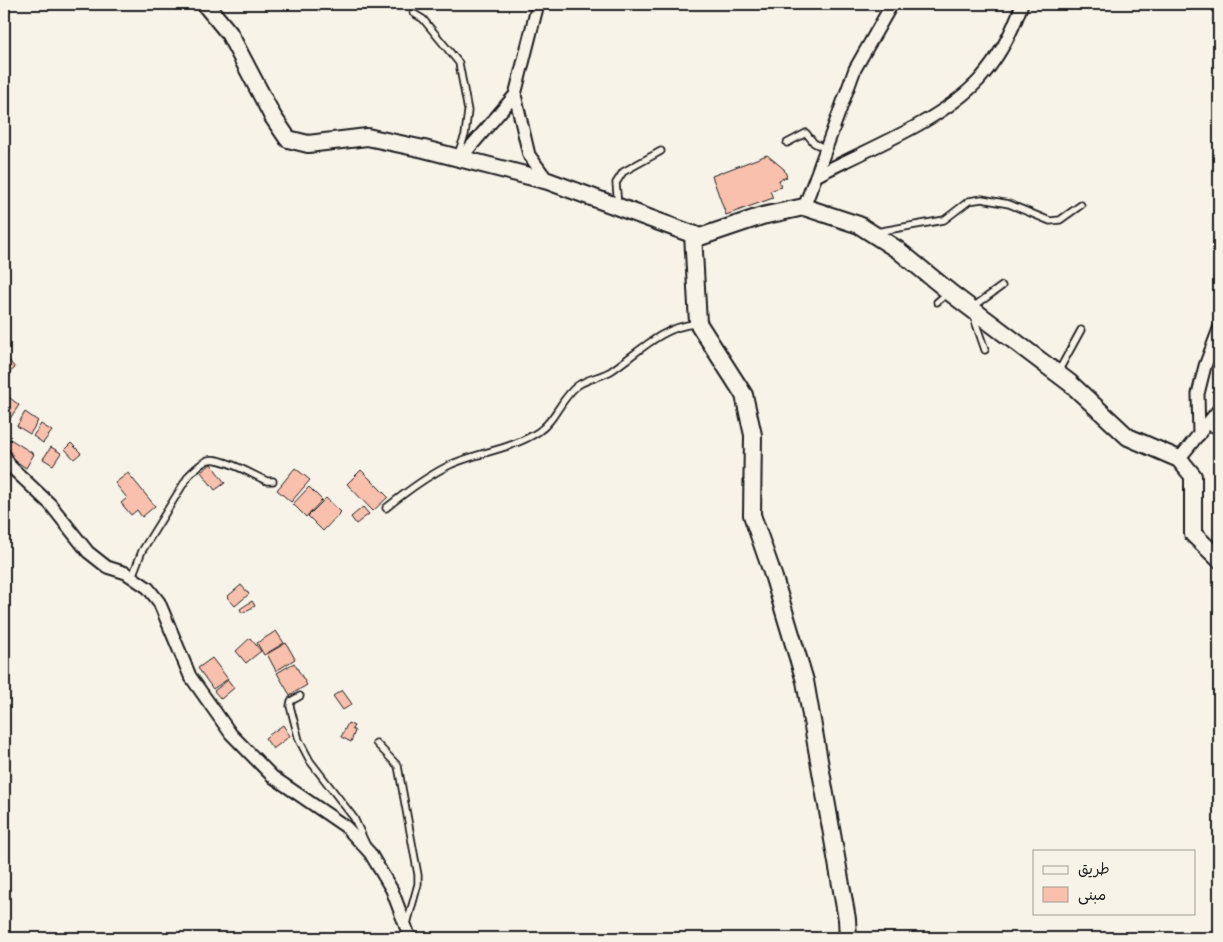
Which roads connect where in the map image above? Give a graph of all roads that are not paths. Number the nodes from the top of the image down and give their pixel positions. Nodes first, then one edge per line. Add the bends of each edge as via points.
1 (205, 4) edge
2 (538, 4) edge
3 (892, 4) edge
4 (1022, 4) edge
5 (413, 13) dead end
6 (515, 95) junction
7 (787, 143) dead end
8 (826, 149) junction
9 (662, 151) dead end
10 (458, 159) junction
11 (816, 176) junction
12 (548, 181) junction
13 (1081, 205) dead end
14 (618, 207) junction
15 (804, 207) junction
16 (872, 233) junction
17 (693, 234) junction
18 (1002, 286) dead end
19 (971, 309) junction
20 (698, 323) junction
21 (1219, 329) edge
22 (1081, 330) dead end
23 (986, 350) dead end
24 (1057, 374) junction
25 (1219, 409) edge
26 (1206, 425) junction
27 (1219, 432) edge
28 (1199, 434) junction
29 (4, 454) edge
30 (1179, 459) junction
31 (273, 481) dead end
32 (386, 508) dead end
33 (1219, 559) edge
34 (132, 577) junction
35 (300, 696) dead end
36 (376, 743) dead end
37 (370, 853) junction
38 (407, 926) junction
39 (410, 938) edge
40 (848, 938) edge

1 - 10 street via 229,33 288,139 308,144 367,137
2 - 6 street
3 - 8 street via 855,69
4 - 11 street via 990,65 980,80 963,95 931,118
5 - 10 lane via 423,19 459,63 468,111
6 - 10 street
6 - 12 street via 530,155
7 - 8 lane via 806,133 814,143
8 - 11 street
9 - 14 lane via 623,172 616,183
10 - 12 street
11 - 15 street
12 - 14 street
13 - 16 lane via 1060,220 1050,221 1009,204 982,199 970,201 944,220
14 - 17 street
15 - 16 street via 859,225
15 - 17 street via 762,216 700,237
16 - 19 street via 898,250 943,297
17 - 20 street
18 - 19 lane
19 - 23 lane
19 - 24 street
20 - 32 lane via 673,328 611,371 577,386 536,434 453,463 424,478
20 - 40 street via 744,395 753,435 752,515 805,681
21 - 28 street via 1198,394
22 - 24 lane
24 - 30 street via 1128,437
25 - 26 street
26 - 27 lane
26 - 28 street
28 - 30 street
29 - 34 street via 10,466 50,504 88,552 107,567
30 - 33 street via 1193,476 1194,534
31 - 34 lane via 220,460 208,460 199,466 189,475 142,551
34 - 37 street via 148,588 159,602 190,676 236,740 273,777 346,827
35 - 37 lane via 291,701 290,706 299,740 310,761 354,818
36 - 38 lane via 398,766 418,875
37 - 38 street via 392,890
38 - 39 street

